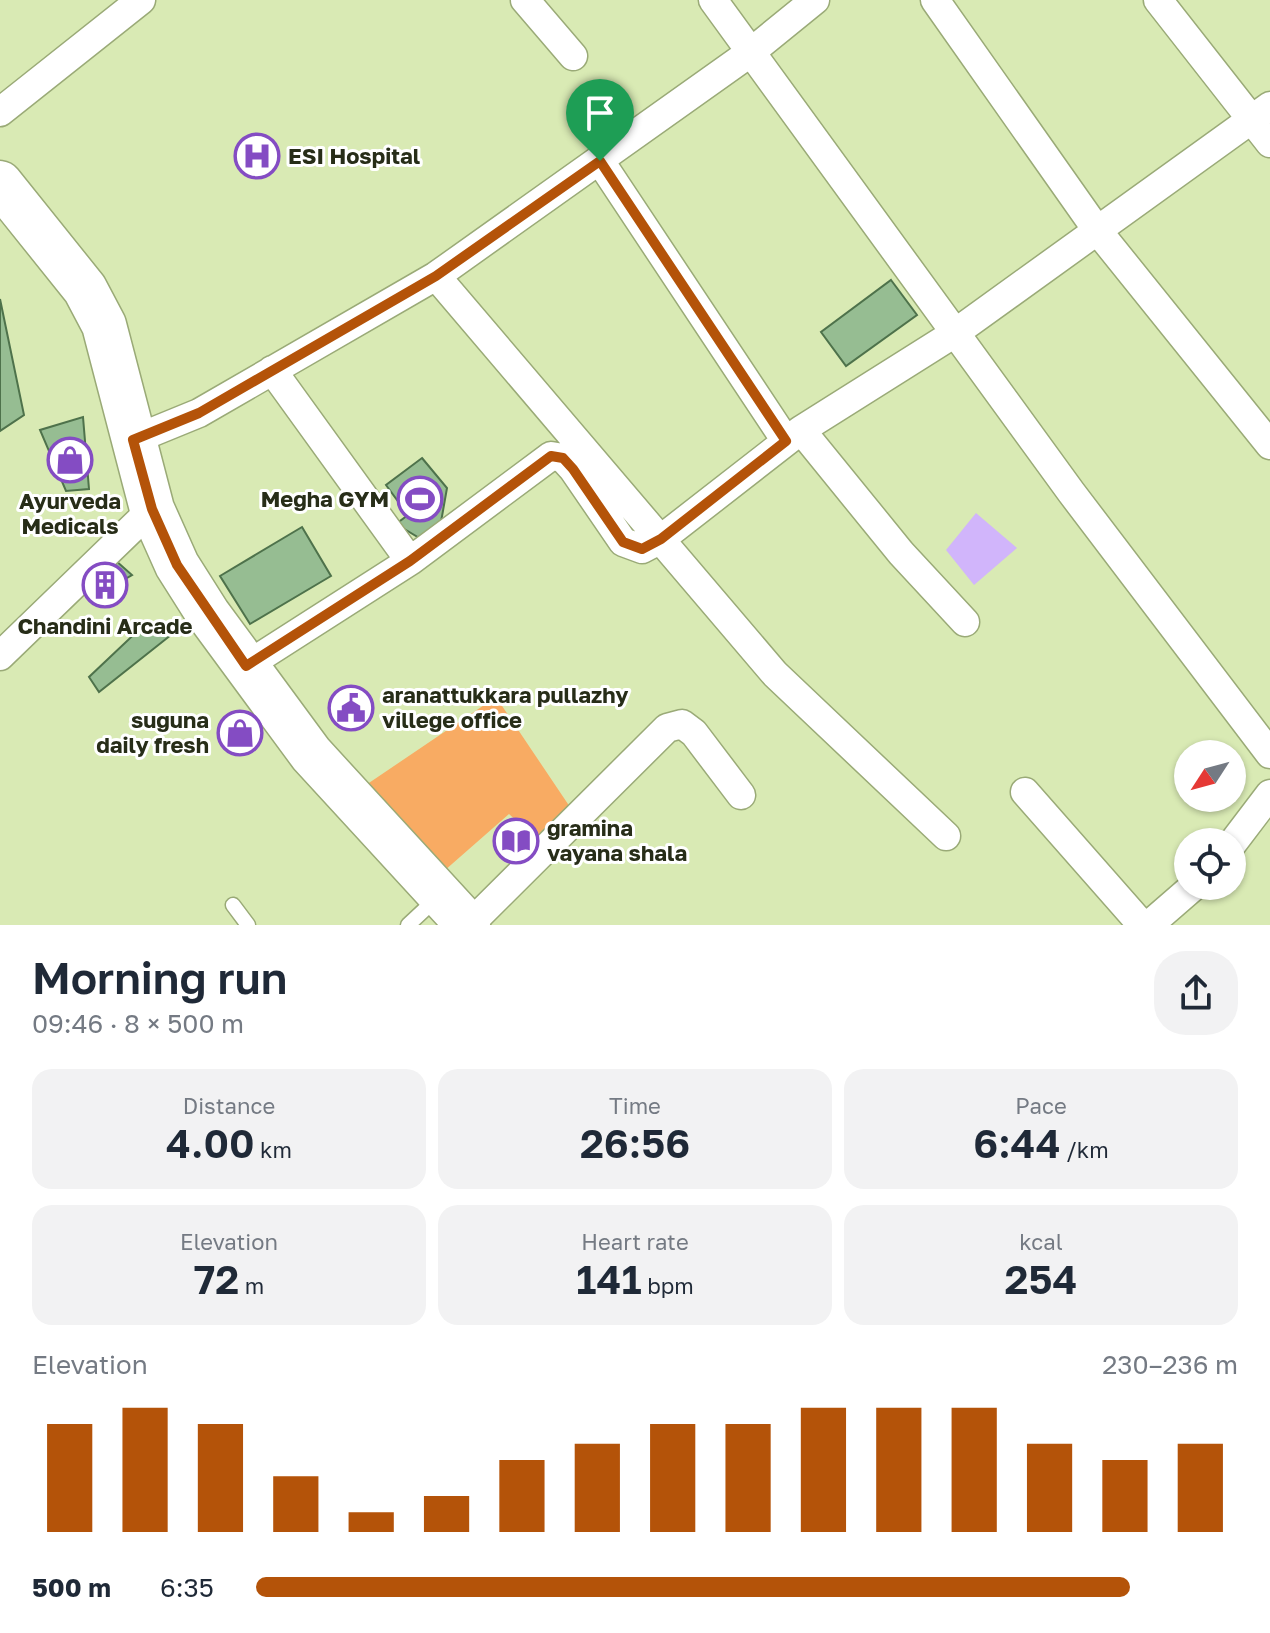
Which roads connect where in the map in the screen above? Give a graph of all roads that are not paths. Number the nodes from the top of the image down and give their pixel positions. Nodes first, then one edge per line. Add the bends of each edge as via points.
1 (141, 0) edge
2 (525, 0) edge
3 (713, 0) edge
4 (815, 0) edge
5 (935, 0) edge
6 (1158, 0) edge
7 (751, 52) junction
8 (573, 56) dead end
9 (0, 112) edge
10 (1261, 113) edge
11 (1270, 143) edge
12 (600, 161) junction
13 (0, 183) edge
14 (1097, 230) junction
15 (436, 276) junction
16 (955, 333) junction
17 (272, 370) junction
18 (793, 435) junction
19 (133, 440) junction
20 (1270, 445) edge
21 (152, 509) junction
22 (661, 539) junction
23 (410, 561) junction
24 (965, 622) dead end
25 (0, 656) edge
26 (246, 666) junction
27 (1270, 754) edge
28 (1025, 792) dead end
29 (1270, 794) edge
30 (741, 795) dead end
31 (1244, 828) edge
32 (946, 836) dead end
33 (1178, 900) edge
34 (233, 905) dead end
35 (459, 915) edge
36 (248, 925) edge
37 (408, 925) edge
38 (1142, 925) edge
39 (1149, 925) edge

1 - 9 street
2 - 8 street
3 - 7 street
4 - 7 street
5 - 14 street
6 - 10 street
7 - 12 street
7 - 16 street
10 - 11 street
10 - 14 street
12 - 15 street
12 - 18 street
13 - 19 main road via 85,289 104,325
14 - 16 street
14 - 20 street
15 - 17 street
15 - 22 street
16 - 18 street
16 - 27 street
17 - 19 street via 199,413
17 - 23 street
18 - 22 street
18 - 24 street
19 - 21 main road
21 - 25 street
21 - 26 main road via 177,565
22 - 23 street via 642,549 623,542 573,469 563,458 551,456
22 - 32 street via 775,674
23 - 26 street
26 - 35 main road via 311,754
28 - 38 street
29 - 31 street
30 - 35 street via 694,733 682,724 667,728
33 - 39 street
34 - 36 lane
35 - 37 lane

